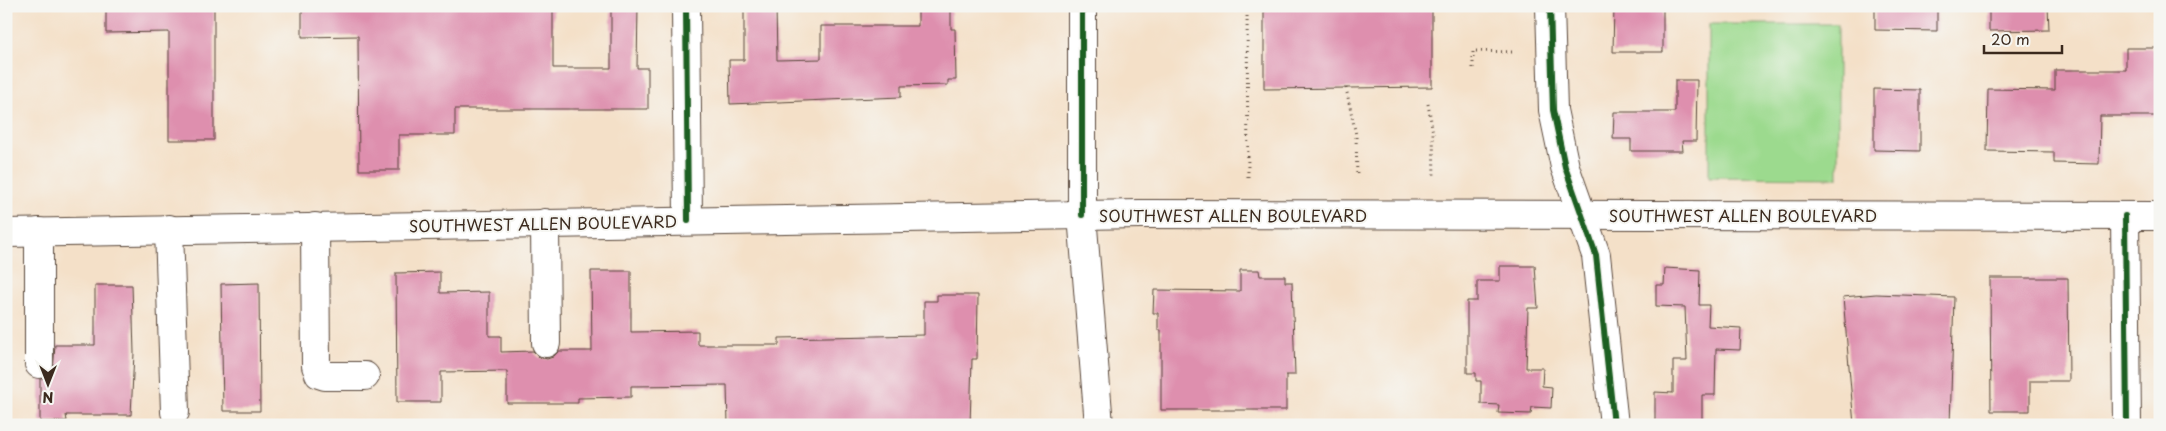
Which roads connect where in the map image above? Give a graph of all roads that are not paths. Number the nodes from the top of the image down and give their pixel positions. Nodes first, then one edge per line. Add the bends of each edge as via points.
1 (686, 6) edge
2 (1082, 6) edge
3 (1550, 6) edge
4 (1082, 215) junction
5 (1582, 215) junction
6 (2125, 216) junction
7 (2160, 216) edge
8 (688, 220) junction
9 (545, 223) junction
10 (315, 227) junction
11 (169, 229) junction
12 (39, 232) junction
13 (6, 233) edge
14 (546, 343) dead end
15 (39, 364) dead end
16 (365, 376) dead end
17 (175, 412) dead end
18 (1099, 425) edge
19 (1614, 425) edge
20 (2127, 425) edge

1 - 8 main road
2 - 4 main road
3 - 5 main road via 1553,110 1565,167
4 - 5 main road, SOUTHWEST ALLEN BOULEVARD
4 - 8 main road, SOUTHWEST ALLEN BOULEVARD
4 - 18 main road
5 - 6 main road, SOUTHWEST ALLEN BOULEVARD
5 - 19 main road via 1596,255
6 - 7 main road, SOUTHWEST ALLEN BOULEVARD
6 - 20 main road
8 - 9 main road, SOUTHWEST ALLEN BOULEVARD
9 - 10 main road, SOUTHWEST ALLEN BOULEVARD
9 - 14 main road
10 - 11 main road, SOUTHWEST ALLEN BOULEVARD
10 - 16 main road via 316,366 319,374 325,376
11 - 12 main road, SOUTHWEST ALLEN BOULEVARD
11 - 17 main road
12 - 13 main road, SOUTHWEST ALLEN BOULEVARD
12 - 15 main road

